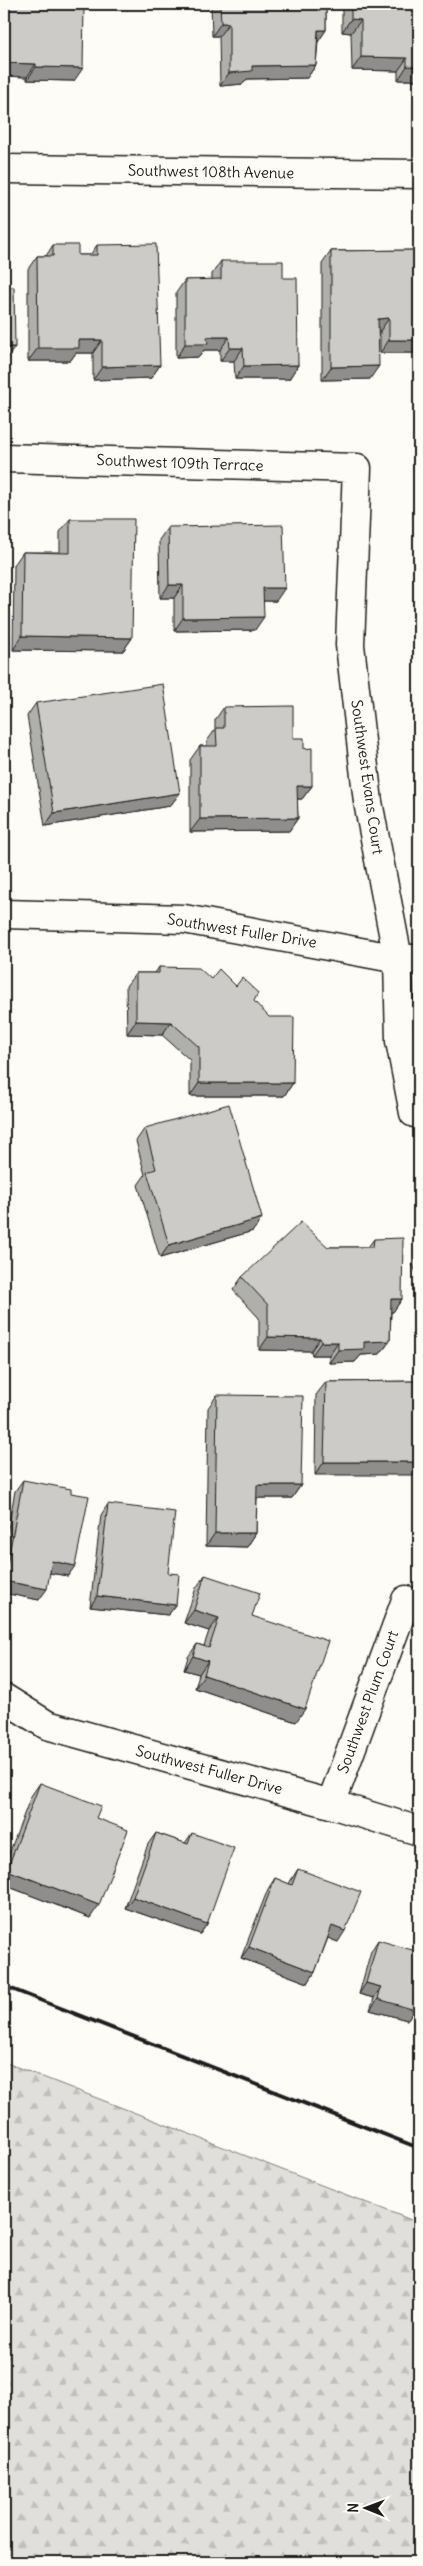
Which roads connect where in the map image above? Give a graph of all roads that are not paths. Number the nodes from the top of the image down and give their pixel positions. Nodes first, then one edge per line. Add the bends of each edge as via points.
1 (4, 169) edge
2 (419, 174) edge
3 (4, 458) edge
4 (357, 468) joint
5 (4, 914) edge
6 (409, 959) edge
7 (414, 1113) dead end
8 (406, 1600) dead end
9 (4, 1698) edge
10 (331, 1804) junction
11 (419, 1831) edge

1 - 2 street, Southwest 108th Avenue
3 - 4 street, Southwest 109th Terrace
4 - 6 street, Southwest Evans Court via 350,645 368,802
5 - 6 street, Southwest Fuller Drive via 184,918
6 - 7 street, Southwest Evans Court via 400,1041
8 - 10 street, Southwest Plum Court
9 - 10 street, Southwest Fuller Drive via 48,1725
10 - 11 street, Southwest Fuller Drive

